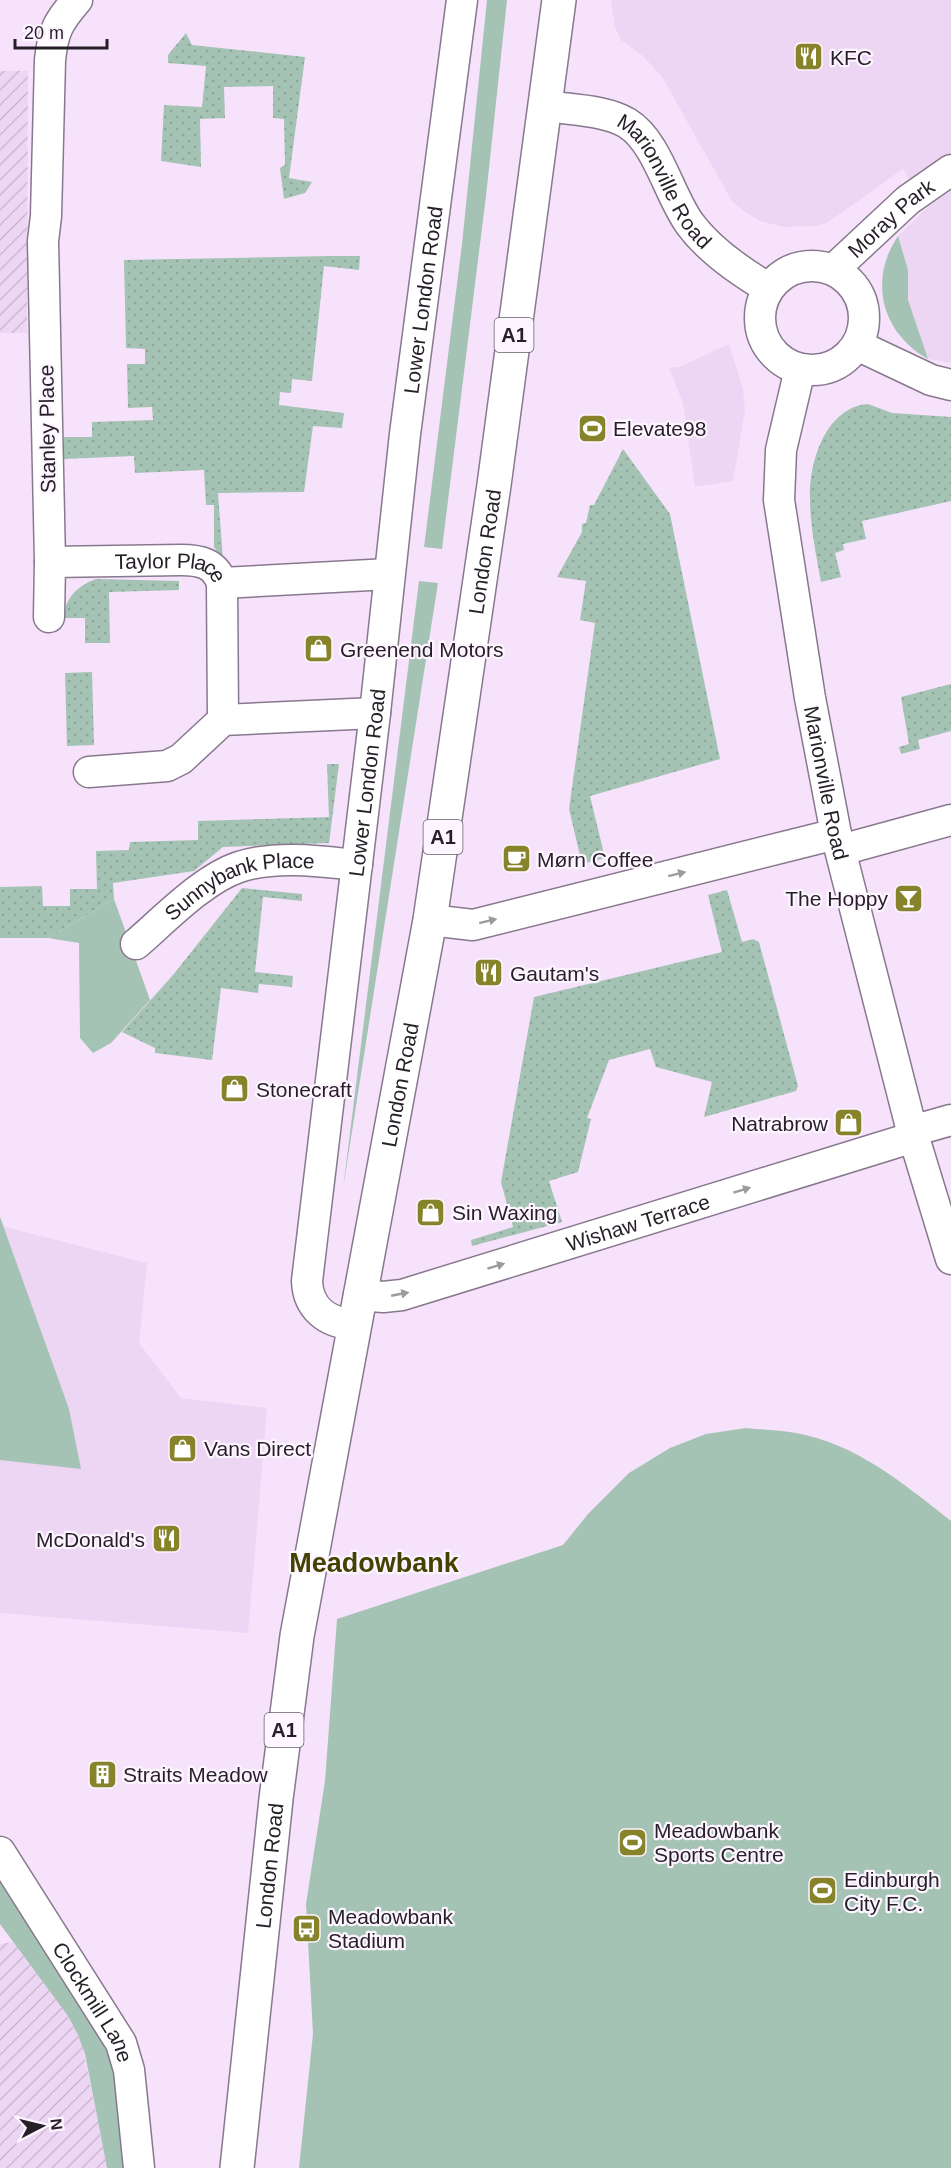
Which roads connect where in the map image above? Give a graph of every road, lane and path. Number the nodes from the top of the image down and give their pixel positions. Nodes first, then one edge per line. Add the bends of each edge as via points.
1 (77, 0) edge
2 (462, 0) edge
3 (559, 0) edge
4 (546, 106) junction
5 (951, 170) edge
6 (833, 270) junction
7 (768, 288) junction
8 (857, 345) junction
9 (800, 369) junction
10 (951, 385) edge
11 (50, 562) junction
12 (389, 574) junction
13 (222, 583) junction
14 (49, 617) dead end
15 (375, 713) junction
16 (223, 720) junction
17 (89, 772) dead end
18 (951, 820) edge
19 (839, 842) junction
20 (357, 866) junction
21 (430, 920) junction
22 (136, 944) dead end
23 (951, 1120) edge
24 (913, 1134) junction
25 (951, 1259) edge
26 (356, 1310) junction
27 (0, 1852) edge
28 (139, 2168) edge
29 (237, 2168) edge

1 - 11 street, Stanley Place via 52,35 43,241
2 - 12 street, Lower London Road
3 - 4 main road, London Road / A1
4 - 7 street, Marionville Road via 612,117 628,124 655,158 691,225 732,264
4 - 21 main road, London Road / A1
5 - 6 street, Moray Park via 908,200
6 - 7 street via 802,266 789,270
6 - 8 street via 849,280 859,294 864,311
7 - 9 street via 760,307 760,327 767,346 781,361
8 - 9 street via 832,367
8 - 10 street via 931,380
9 - 19 street, Marionville Road via 781,450 779,500 806,675
11 - 13 street, Taylor Place via 200,561 212,567
11 - 14 street, Stanley Place
12 - 13 street, Taylor Place
12 - 15 street, Lower London Road
13 - 16 street
15 - 16 street
15 - 20 street, Lower London Road
16 - 17 street via 181,759 167,766
18 - 19 street
21 -> 19 street via 473,925
19 - 24 street, Marionville Road
20 - 22 street, Sunnybank Place via 263,861 237,867 215,879
20 - 26 street, Lower London Road via 307,1281 309,1297 317,1310 335,1322
21 - 26 main road, London Road / A1
23 - 24 street, Wishaw Terrace
24 - 25 street, Marionville Road
26 -> 24 street, Wishaw Terrace via 383,1297 402,1295
26 - 29 main road, London Road / A1 via 289,1692
27 - 28 street, Clockmill Lane via 121,2043 129,2070

